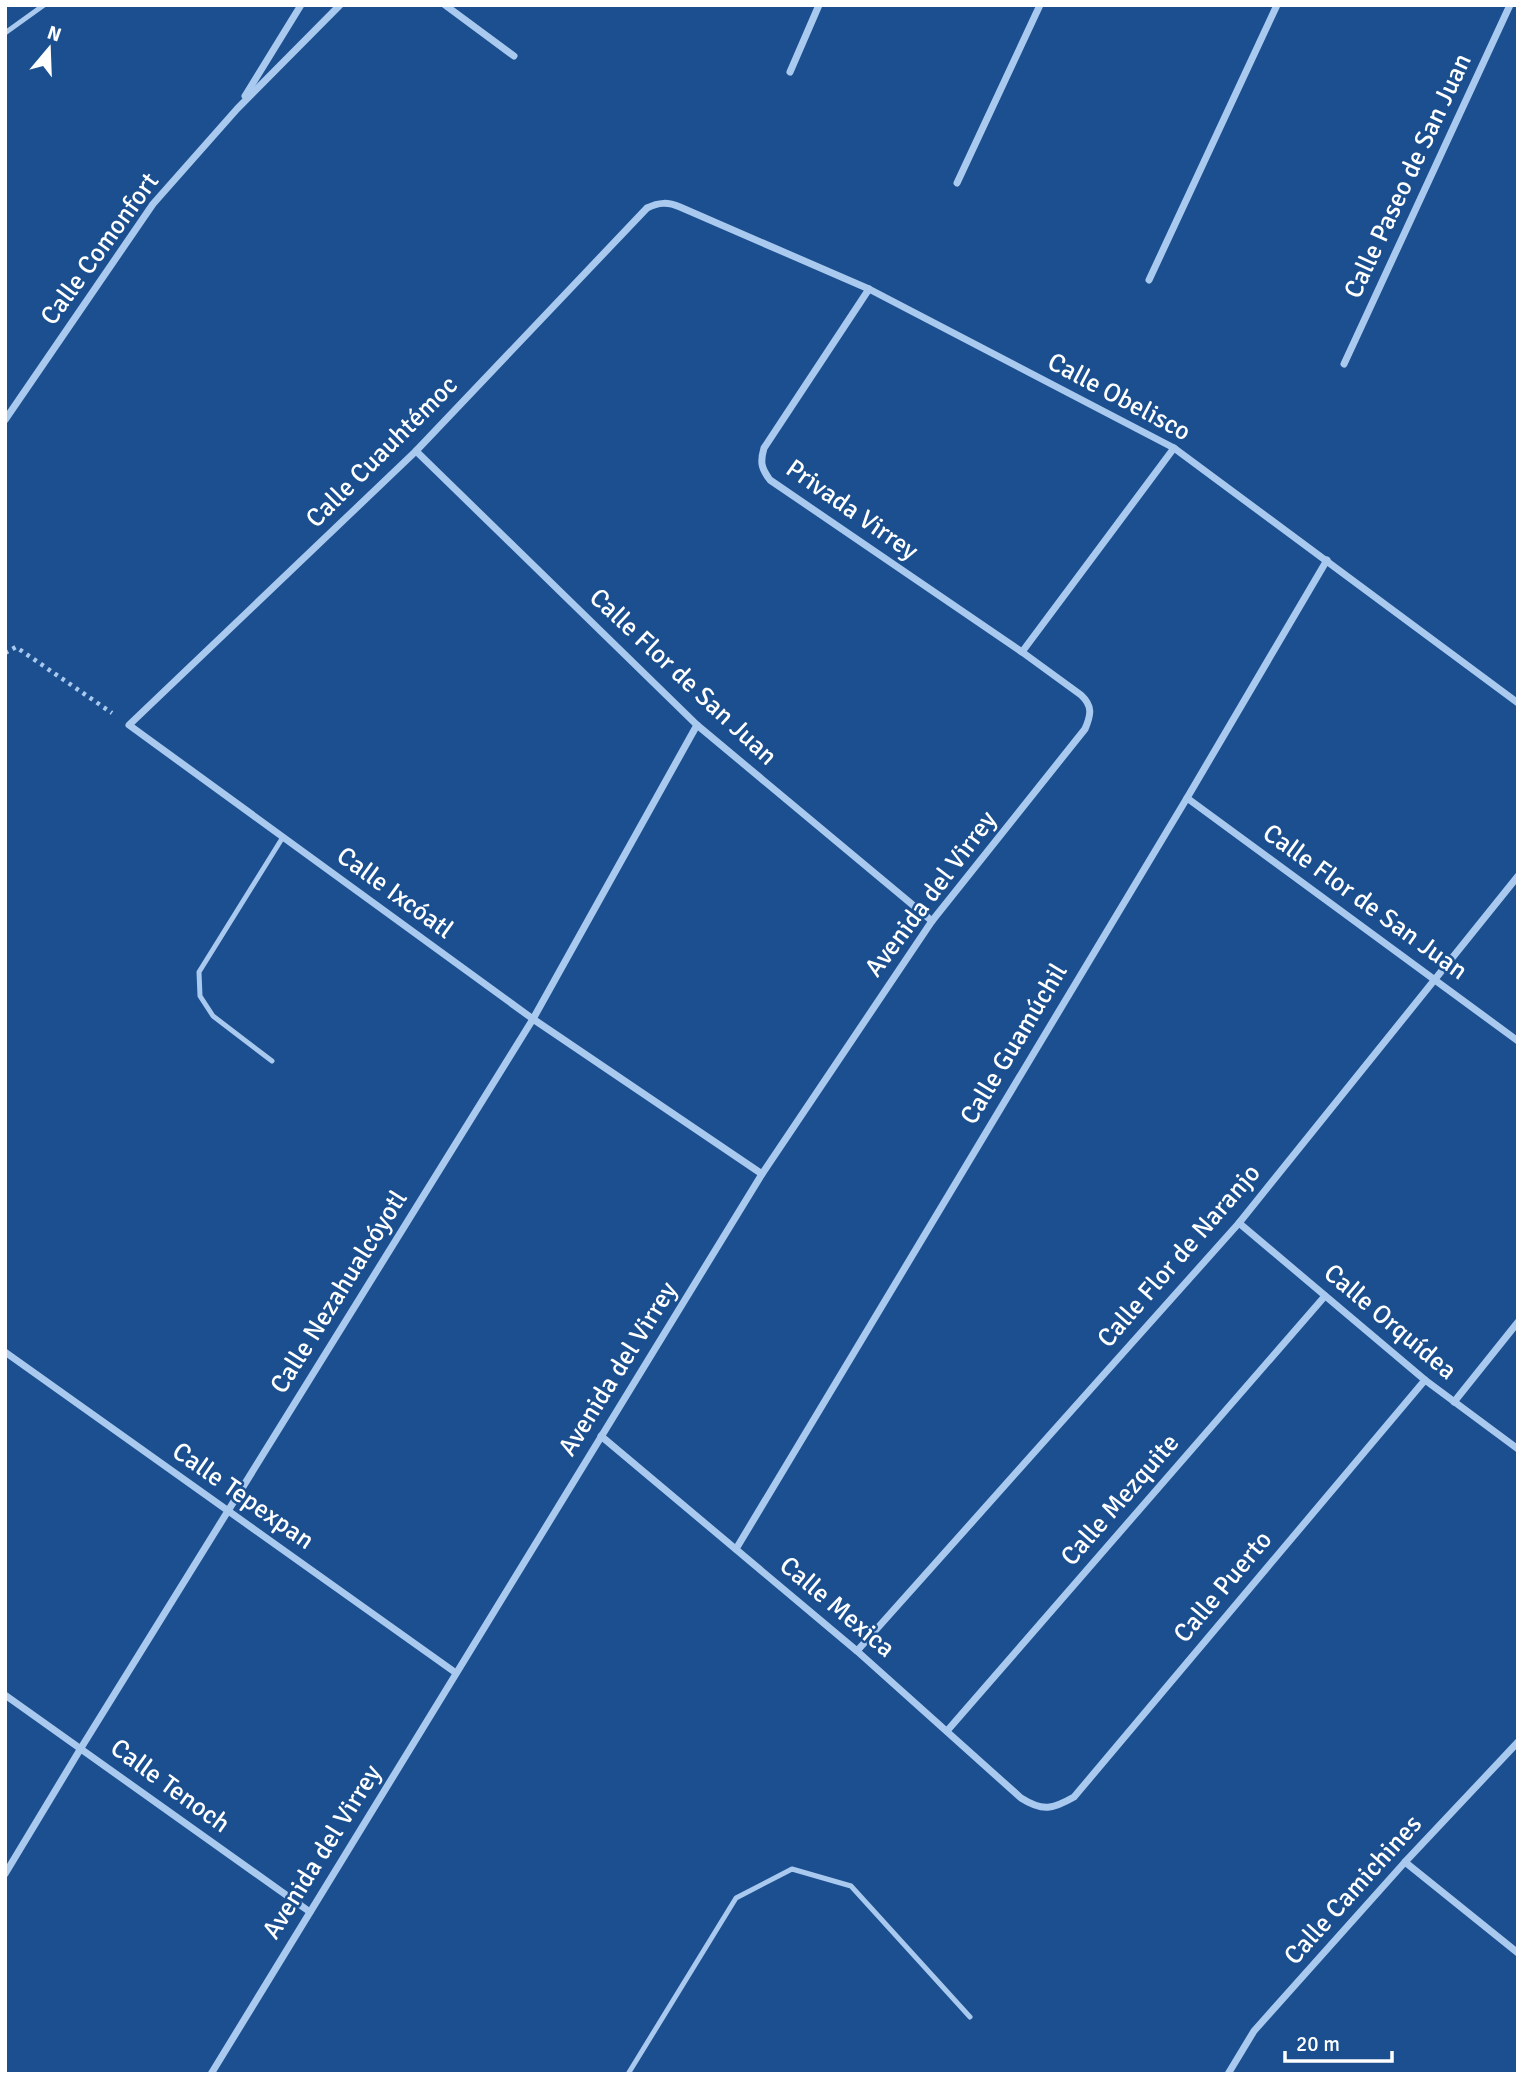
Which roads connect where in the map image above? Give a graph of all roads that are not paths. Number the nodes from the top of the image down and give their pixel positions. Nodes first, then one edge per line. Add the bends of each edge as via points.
1 (44, 5) edge
2 (301, 5) edge
3 (340, 5) edge
4 (445, 5) edge
5 (819, 5) edge
6 (1040, 5) edge
7 (1278, 5) edge
8 (1510, 5) edge
9 (5, 33) edge
10 (514, 56) dead end
11 (790, 72) dead end
12 (237, 109) junction
13 (957, 183) dead end
14 (657, 203) joint
15 (1149, 280) dead end
16 (869, 289) junction
17 (1344, 364) dead end
18 (5, 420) edge
19 (1174, 448) junction
20 (416, 451) junction
21 (1327, 560) junction
22 (1022, 652) junction
23 (1518, 703) edge
24 (1091, 708) joint
25 (697, 724) junction
26 (129, 725) joint
27 (1187, 798) junction
28 (283, 837) junction
29 (1518, 876) edge
30 (932, 921) junction
31 (1435, 980) junction
32 (534, 1019) junction
33 (1518, 1041) edge
34 (272, 1061) dead end
35 (762, 1174) junction
36 (1239, 1223) junction
37 (1325, 1296) junction
38 (1518, 1322) edge
39 (5, 1352) edge
40 (1425, 1380) junction
41 (1454, 1402) junction
42 (601, 1436) junction
43 (1518, 1449) edge
44 (228, 1511) junction
45 (736, 1549) junction
46 (857, 1651) junction
47 (456, 1673) junction
48 (5, 1695) edge
49 (947, 1731) junction
50 (1518, 1742) edge
51 (81, 1748) junction
52 (1045, 1809) joint
53 (1405, 1862) junction
54 (5, 1874) edge
55 (310, 1912) junction
56 (1518, 1953) edge
57 (970, 2017) dead end
58 (211, 2074) edge
59 (628, 2074) edge
60 (1228, 2074) edge

1 - 9 lane
2 - 12 street
3 - 12 street
4 - 10 street
5 - 11 street
6 - 13 street
7 - 15 street
8 - 17 street, Calle Paseo de San Juan
12 - 18 street, Calle Comonfort via 153,204
14 - 16 street, Calle Obelisco via 680,207
14 - 20 street, Calle Cuauhtémoc via 639,214
16 - 19 street, Calle Obelisco
16 - 22 street, Privada Virrey via 764,448 763,471
19 - 21 street, Calle Obelisco
19 - 22 street
20 - 25 street, Calle Flor de San Juan
20 - 26 street, Calle Cuauhtémoc
21 - 23 street, Calle Obelisco
21 - 27 street, Calle Guamúchil
22 - 24 street, Privada Virrey via 1081,695
24 - 30 street, Avenida del Virrey via 1085,729
25 - 30 street, Calle Flor de San Juan
25 - 32 street, Calle Nezahualcóyotl
26 - 28 street, Calle Ixcóatl
27 - 31 street, Calle Flor de San Juan
27 - 45 street, Calle Guamúchil
28 - 32 street, Calle Ixcóatl
28 - 34 lane via 199,972 200,996 213,1016
29 - 31 street, Calle Flor de Naranjo
30 - 35 street, Avenida del Virrey
31 - 33 street, Calle Flor de San Juan
31 - 36 street, Calle Flor de Naranjo
32 - 35 street, Calle Ixcóatl
32 - 44 street, Calle Nezahualcóyotl
35 - 42 street, Avenida del Virrey
36 - 37 street, Calle Orquídea
36 - 46 street, Calle Flor de Naranjo
37 - 40 street, Calle Orquídea
37 - 49 street, Calle Mezquite
38 - 41 street
39 - 44 street, Calle Tepexpan
40 - 41 street, Calle Orquídea
40 - 52 street, Calle Puerto via 1074,1797
41 - 43 street, Calle Orquídea
42 - 45 street, Calle Mexica
42 - 47 street, Avenida del Virrey
44 - 47 street, Calle Tepexpan
44 - 51 street, Calle Nezahualcóyotl
45 - 46 street, Calle Mexica
46 - 49 street, Calle Mexica
47 - 55 street, Avenida del Virrey
48 - 51 street, Calle Tenoch
49 - 52 street, Calle Mexica via 1021,1798
50 - 53 street, Calle Camichines
51 - 54 street, Calle Nezahualcóyotl
51 - 55 street, Calle Tenoch
53 - 56 street
53 - 60 street, Calle Camichines via 1254,2031
55 - 58 street, Avenida del Virrey
57 - 59 lane via 851,1886 792,1869 736,1898

